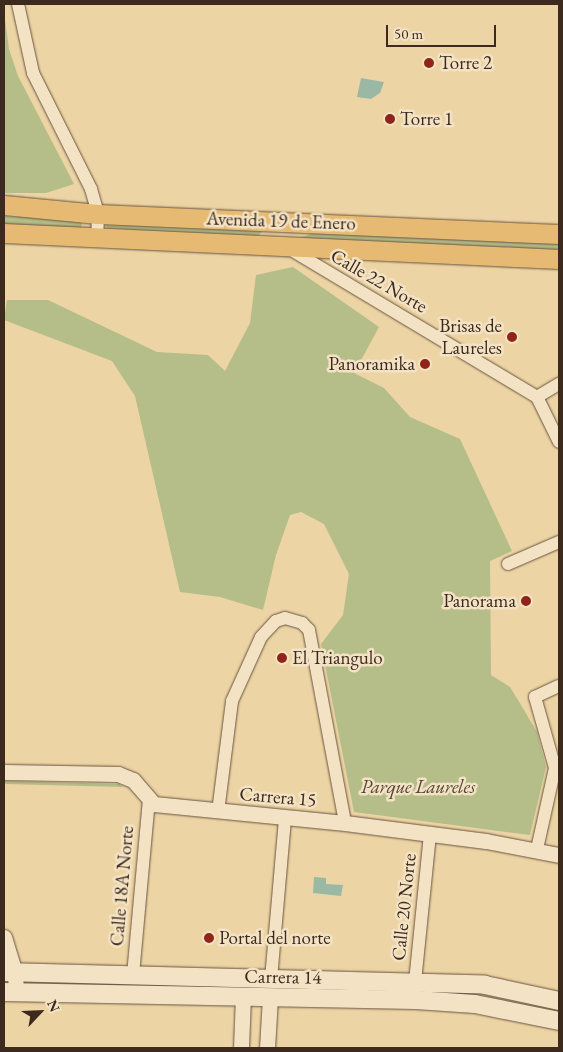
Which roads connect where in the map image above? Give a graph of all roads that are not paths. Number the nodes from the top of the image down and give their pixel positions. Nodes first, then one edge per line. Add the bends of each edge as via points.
1 (18, 4) edge
2 (4, 205) edge
3 (98, 214) junction
4 (290, 221) junction
5 (4, 233) edge
6 (559, 234) edge
7 (97, 239) junction
8 (288, 248) junction
9 (559, 259) edge
10 (559, 384) edge
11 (538, 397) junction
12 (559, 442) edge
13 (559, 542) edge
14 (508, 564) dead end
15 (559, 686) edge
16 (4, 772) edge
17 (148, 800) junction
18 (218, 812) junction
19 (285, 818) junction
20 (345, 823) junction
21 (430, 835) junction
22 (537, 849) junction
23 (559, 855) edge
24 (4, 937) edge
25 (10, 972) edge
26 (134, 975) junction
27 (271, 979) junction
28 (415, 982) junction
29 (10, 992) edge
30 (243, 997) junction
31 (270, 998) junction
32 (559, 1001) edge
33 (559, 1021) edge
34 (241, 1048) edge
35 (267, 1048) edge

1 - 3 street via 33,73 91,189
2 - 3 main road, Avenida 19 de Enero
3 - 4 main road, Avenida 19 de Enero
3 - 7 street
4 - 6 main road, Avenida 19 de Enero
4 - 8 main road
5 - 7 main road, Avenida 19 de Enero
7 - 8 main road, Avenida 19 de Enero
8 - 9 main road, Avenida 19 de Enero
8 - 11 street, Calle 22 Norte
10 - 11 street
11 - 12 street
13 - 14 street
15 - 22 street via 536,697 555,768
16 - 17 street via 125,776 139,786
17 - 18 street, Carrera 15 via 154,804
17 - 26 street, Calle 18A Norte
18 - 19 street, Carrera 15
18 - 20 street via 232,701 268,628 285,618 302,623 308,630
19 - 20 street, Carrera 15
19 - 27 street
20 - 21 street, Carrera 15
21 - 22 street, Carrera 15
21 - 28 street, Calle 20 Norte
22 - 23 street, Carrera 15
24 - 25 street
25 - 26 main road, Carrera 14
25 - 29 street
26 - 27 main road, Carrera 14
27 - 28 main road, Carrera 14
28 - 32 main road, Carrera 14 via 485,985
29 - 30 main road, Carrera 14
30 - 31 main road, Carrera 14
30 - 34 street
31 - 33 main road, Carrera 14 via 475,1004
31 - 35 street

